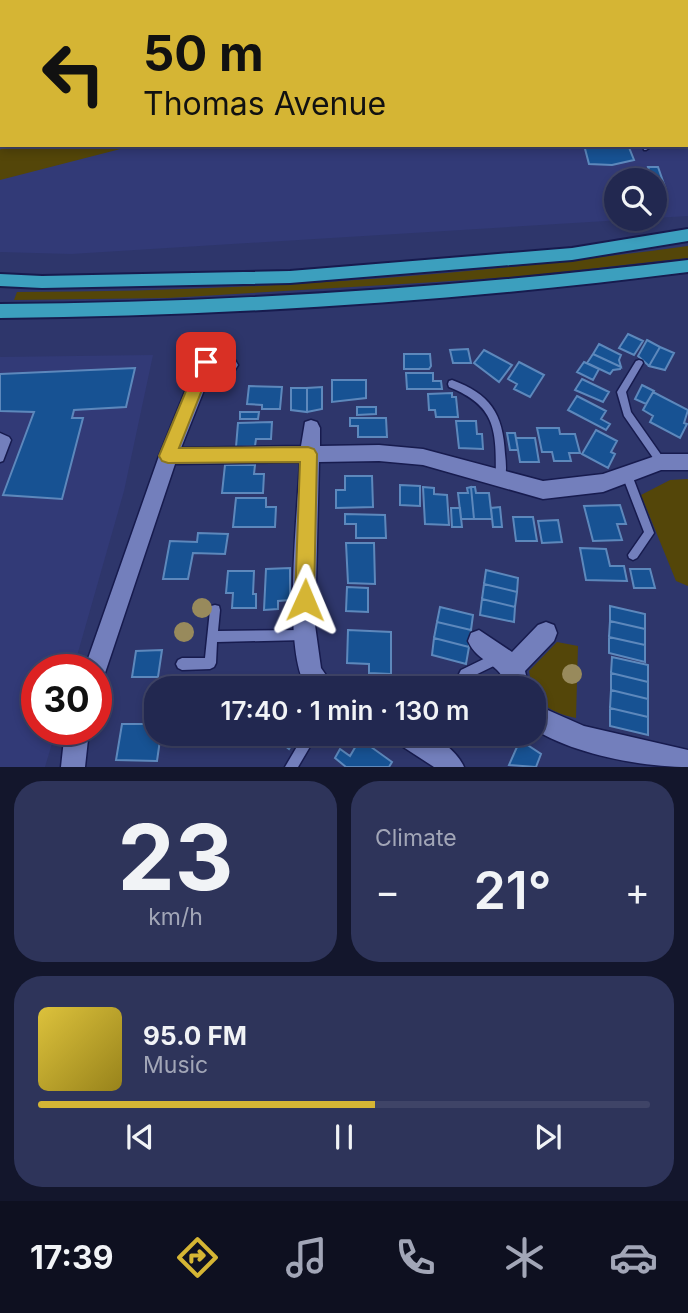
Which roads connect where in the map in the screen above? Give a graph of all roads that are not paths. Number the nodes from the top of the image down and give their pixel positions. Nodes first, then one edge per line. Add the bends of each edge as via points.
1 (688, 235) edge
2 (688, 265) edge
3 (0, 280) edge
4 (0, 311) edge
5 (639, 363) dead end
6 (229, 365) dead end
7 (452, 384) dead end
8 (311, 428) dead end
9 (0, 438) edge
10 (308, 454) junction
11 (168, 456) junction
12 (0, 458) edge
13 (661, 462) junction
14 (688, 462) edge
15 (627, 475) junction
16 (501, 478) junction
17 (633, 555) dead end
18 (215, 610) dead end
19 (546, 633) dead end
20 (306, 635) junction
21 (212, 637) junction
22 (480, 641) dead end
23 (100, 654) edge
24 (182, 664) dead end
25 (510, 670) edge
26 (465, 674) dead end
27 (313, 676) edge
28 (546, 725) edge
29 (75, 745) edge
30 (304, 746) edge
31 (424, 746) edge
32 (688, 762) edge
33 (73, 767) edge
34 (291, 767) edge
35 (452, 767) edge

1 - 3 highway via 572,254 290,277
2 - 4 highway via 590,279 244,304
5 - 13 lane via 621,392 627,413
6 - 11 street via 206,362
7 - 16 lane via 472,390 495,419
8 - 10 street
9 - 12 lane via 6,440
10 - 11 street
10 - 16 street via 423,457
10 - 20 street
11 - 23 street
13 - 14 street
13 - 15 street
15 - 16 street via 603,483 543,490
15 - 17 lane via 649,533
18 - 21 lane
19 - 25 street
20 - 21 lane
20 - 27 street
21 - 24 lane via 210,663
22 - 25 street
25 - 26 lane
28 - 32 street
29 - 33 street
30 - 34 lane
31 - 35 street

